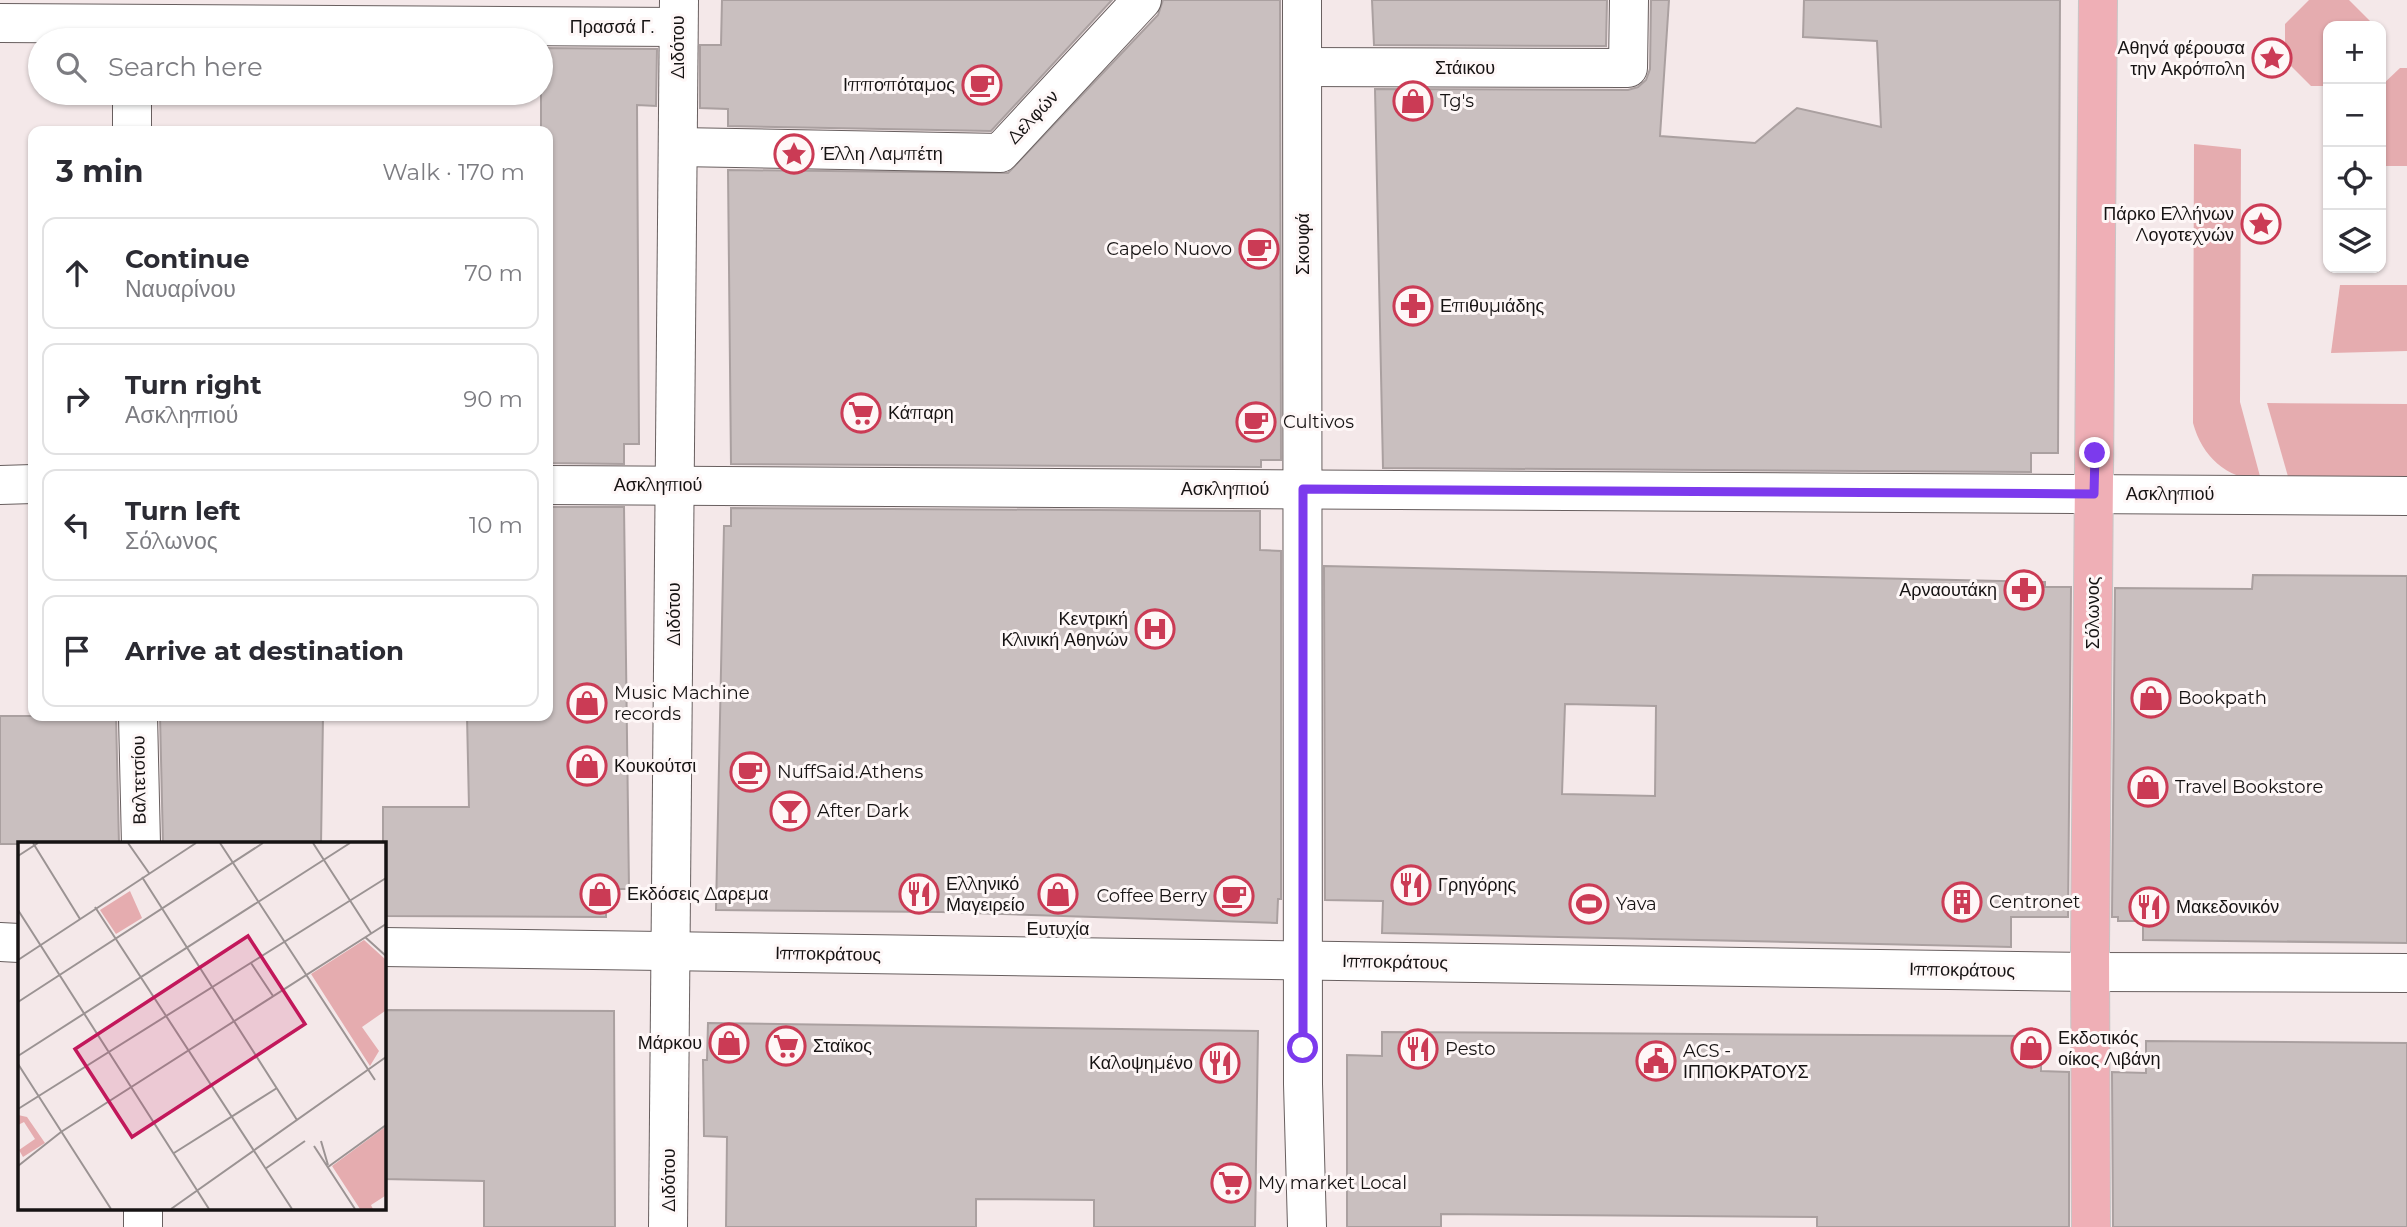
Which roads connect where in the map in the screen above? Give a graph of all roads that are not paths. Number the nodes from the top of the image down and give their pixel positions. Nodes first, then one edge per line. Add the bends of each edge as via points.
1 (1142, 0) edge
2 (1302, 0) edge
3 (1629, 0) edge
4 (2098, 0) edge
5 (678, 13) edge
6 (0, 23) edge
7 (66, 28) edge
8 (268, 28) edge
9 (1303, 67) junction
10 (132, 105) edge
11 (132, 126) edge
12 (678, 147) junction
13 (28, 484) edge
14 (675, 484) junction
15 (0, 485) edge
16 (553, 485) edge
17 (1303, 489) junction
18 (2094, 494) junction
19 (2407, 496) edge
20 (138, 721) edge
21 (141, 842) edge
22 (0, 943) edge
23 (18, 943) edge
24 (385, 947) edge
25 (670, 952) junction
26 (1302, 961) junction
27 (2091, 972) junction
28 (2407, 972) edge
29 (668, 1227) edge
30 (1307, 1227) edge
31 (2091, 1227) edge

1 - 12 street, Δελφών via 1000,153
2 - 9 street, Σκουφά
3 - 9 street, Στάικου via 1628,68
4 - 18 main road, Σόλωνος
5 - 8 street, Πρασσά Γ.
5 - 12 street, Διδότου
6 - 7 street, Πρασσά Γ.
9 - 17 street, Σκουφά
10 - 11 street
12 - 14 street, Διδότου
13 - 15 street
14 - 16 street, Ασκληπιού
14 - 17 street, Ασκληπιού
14 - 25 street, Διδότου
17 - 18 street, Ασκληπιού
17 - 26 street, Σκουφά
18 - 19 street, Ασκληπιού
18 - 27 main road, Σόλωνος
20 - 21 street, Βαλτετσίου
22 - 23 street
24 - 25 street, Ιπποκράτους
25 - 26 street, Ιπποκράτους
25 - 29 street, Διδότου
26 - 27 street, Ιπποκράτους
26 - 30 street, Σκουφά
27 - 28 street, Ιπποκράτους
27 - 31 main road, Σόλωνος

